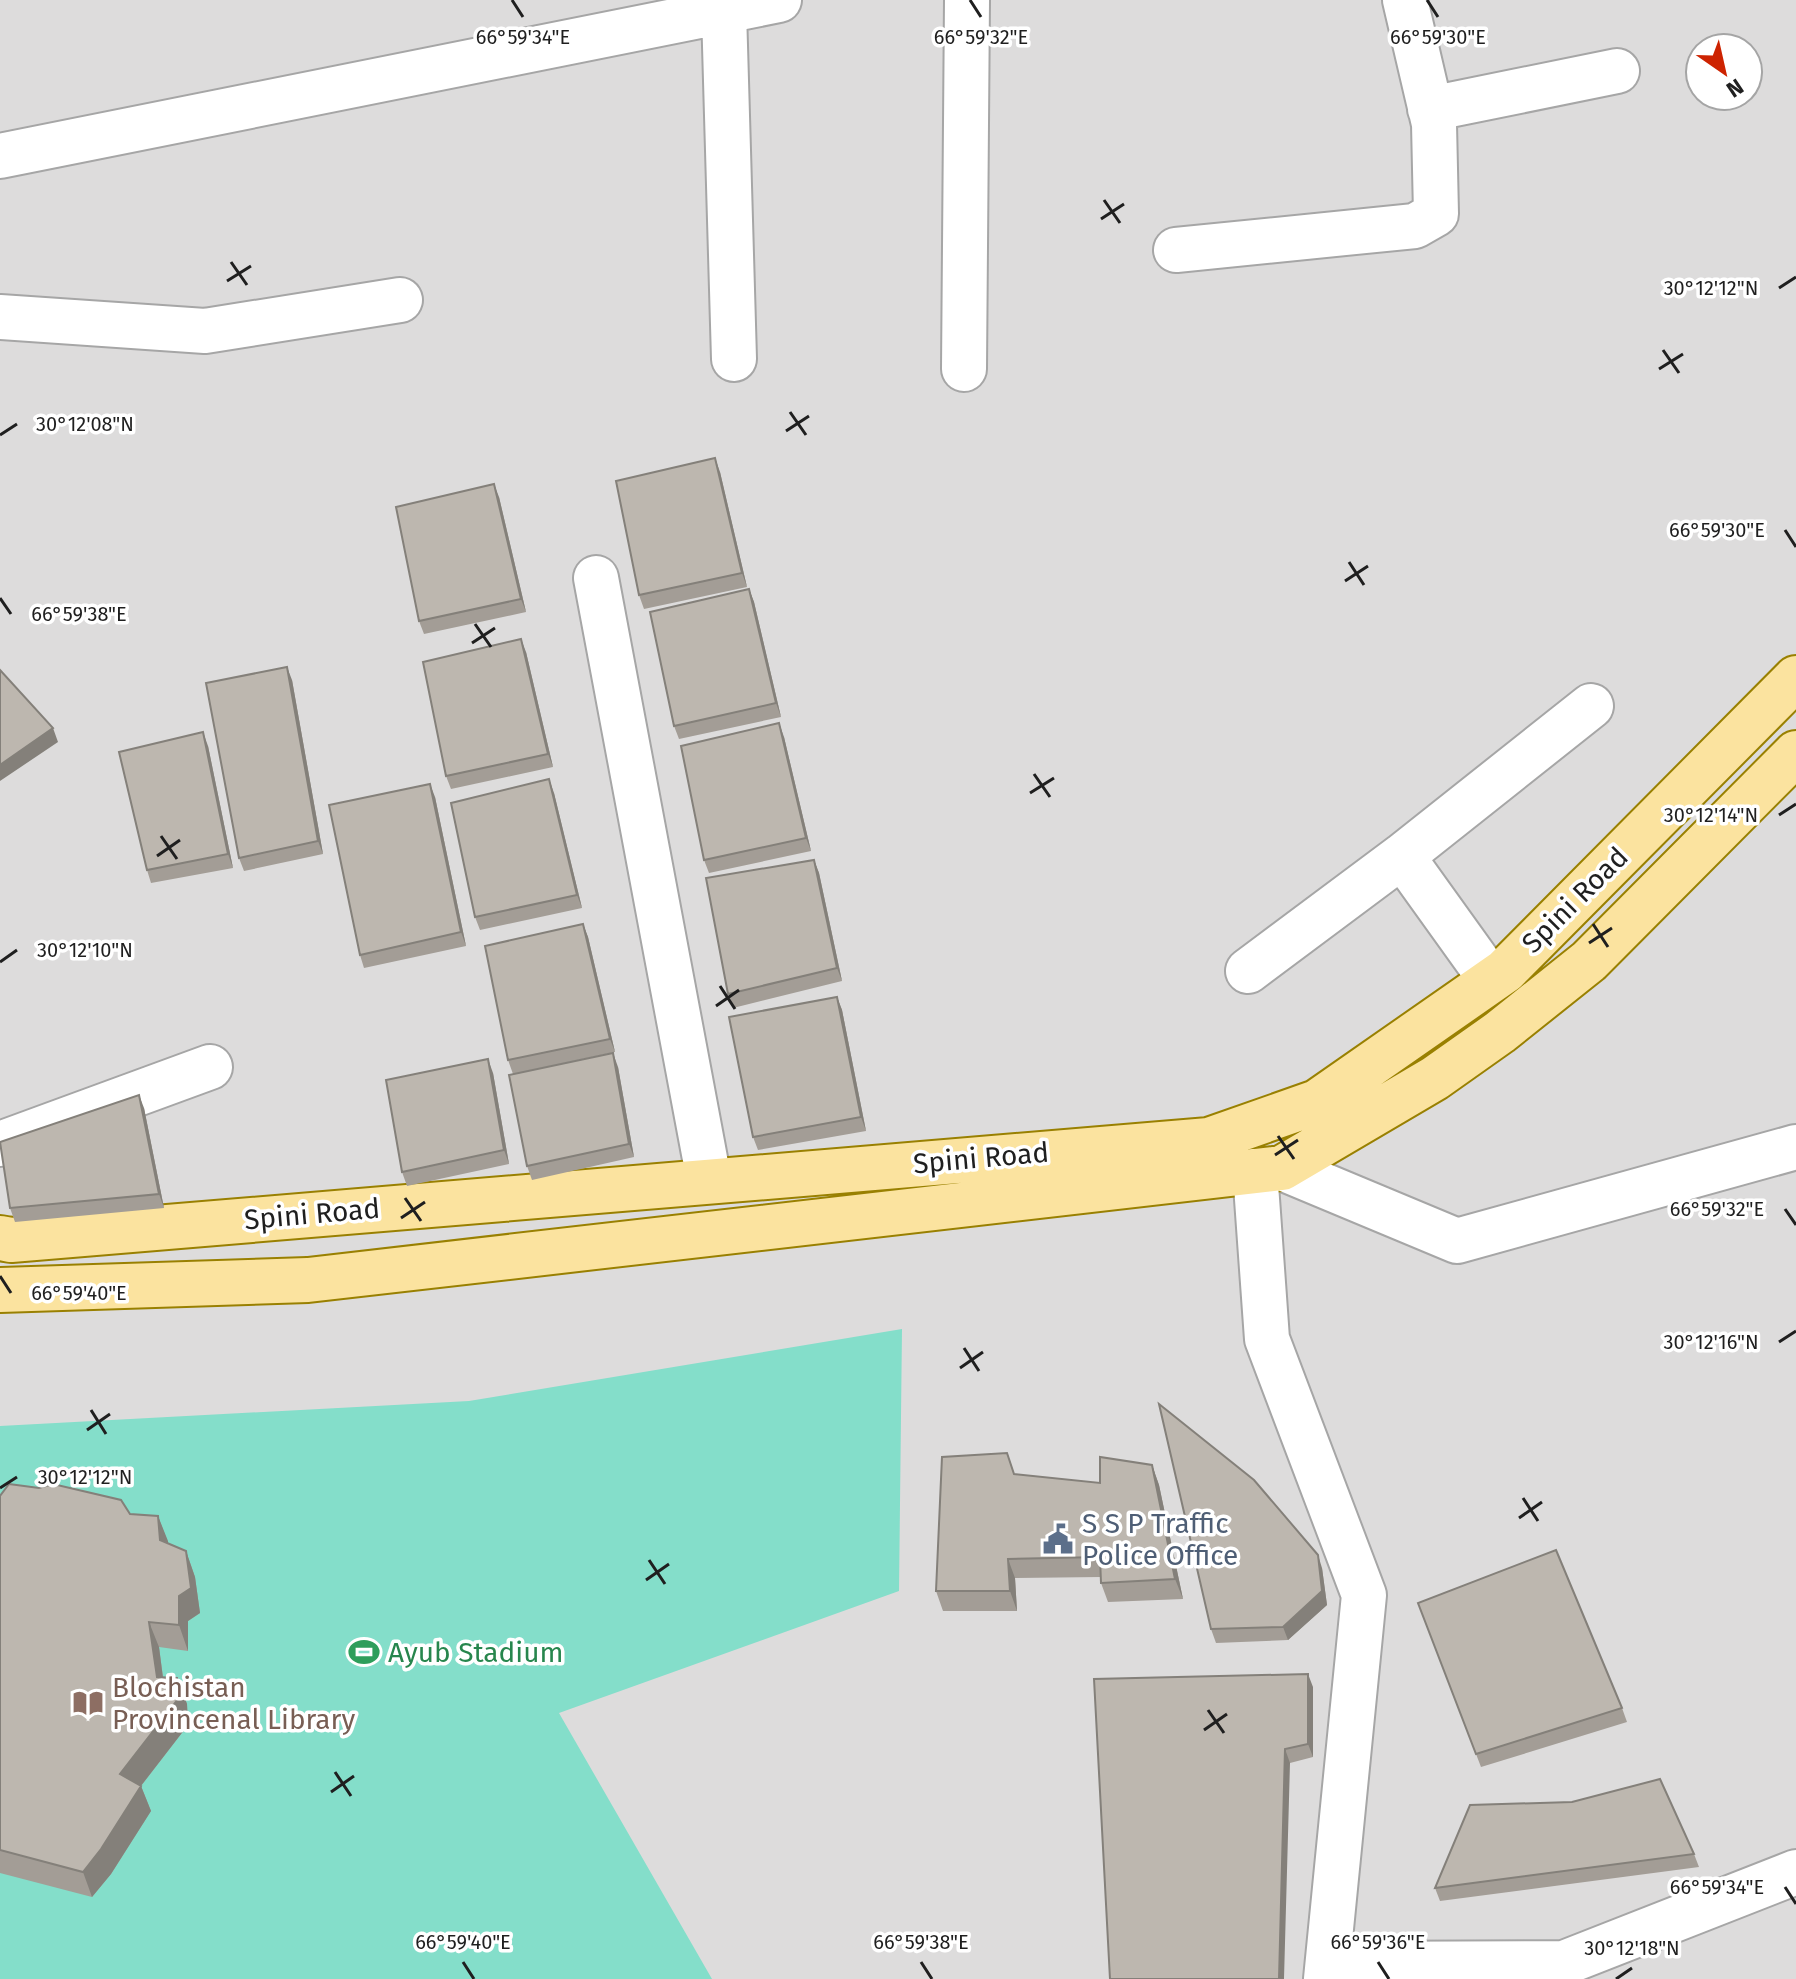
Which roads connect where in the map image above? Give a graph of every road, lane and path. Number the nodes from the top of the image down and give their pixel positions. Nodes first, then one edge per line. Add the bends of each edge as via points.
1 (779, 0) edge
2 (967, 0) edge
3 (1405, 0) edge
4 (724, 11) junction
5 (1617, 71) dead end
6 (1430, 109) junction
7 (0, 156) edge
8 (1176, 250) dead end
9 (400, 300) dead end
10 (0, 317) edge
11 (734, 359) dead end
12 (964, 369) dead end
13 (596, 578) dead end
14 (1796, 678) edge
15 (1591, 706) dead end
16 (1796, 753) edge
17 (1402, 856) junction
18 (1248, 971) dead end
19 (1491, 980) junction
20 (210, 1067) dead end
21 (0, 1144) edge
22 (1796, 1147) edge
23 (1268, 1169) junction
24 (709, 1180) junction
25 (0, 1238) edge
26 (0, 1290) edge
27 (1796, 1872) edge
28 (1327, 1972) edge

1 - 4 street
2 - 12 street
3 - 6 street
4 - 7 street
4 - 11 street
5 - 6 street
6 - 8 street via 1436,214 1415,226
9 - 10 street via 205,331
13 - 24 street
14 - 19 main road, Spini Road
15 - 17 street
16 - 23 main road, Spini Road via 1589,961 1500,1032 1435,1078
17 - 18 street
17 - 19 street
19 - 24 main road, Spini Road via 1317,1102 1209,1140
20 - 21 street
22 - 23 street via 1457,1241
23 - 26 main road, Spini Road via 308,1280
23 - 28 street via 1267,1339 1364,1595
24 - 25 main road, Spini Road
27 - 28 street via 1564,1963

